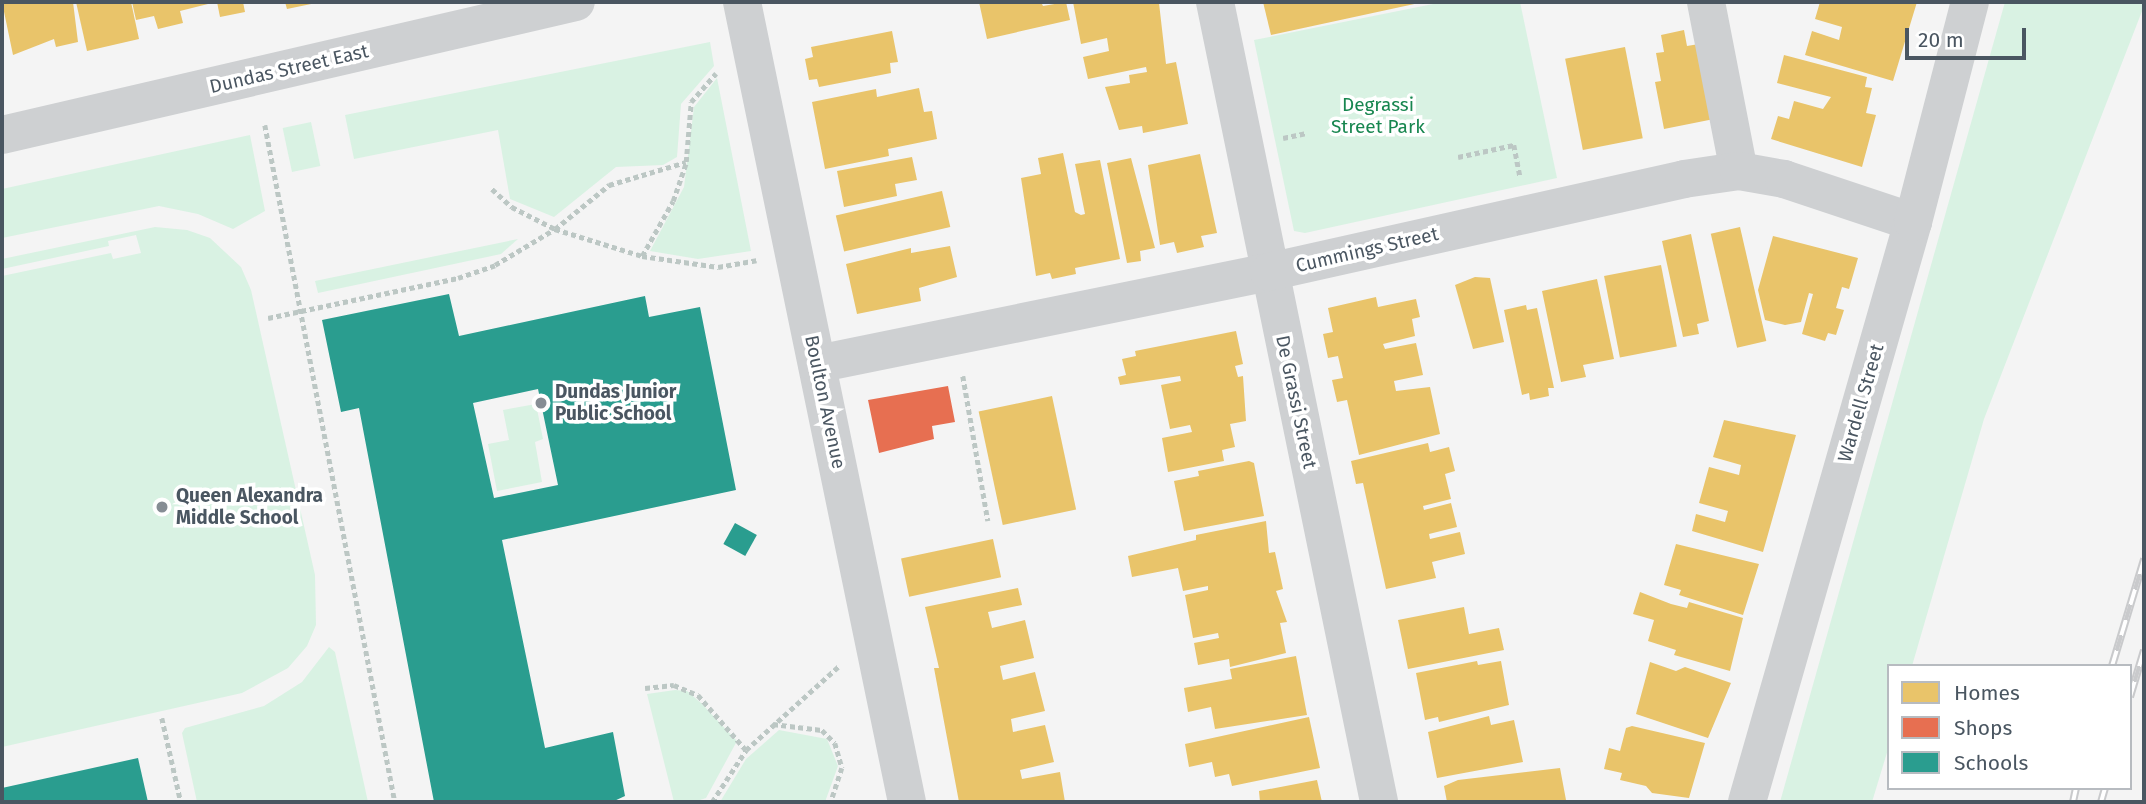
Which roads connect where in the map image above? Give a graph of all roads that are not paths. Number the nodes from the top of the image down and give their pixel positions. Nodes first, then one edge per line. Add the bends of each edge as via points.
1 (576, 2) edge
2 (742, 2) edge
3 (1214, 2) edge
4 (1706, 2) edge
5 (1970, 2) edge
6 (2, 135) edge
7 (1739, 171) junction
8 (1913, 222) junction
9 (1269, 272) junction
10 (817, 364) junction
11 (907, 802) edge
12 (1378, 802) edge
13 (1747, 802) edge

1 - 6 street, Dundas Street East
2 - 10 street, Boulton Avenue
3 - 9 street, De Grassi Street
4 - 7 street
5 - 8 street, Wardell Street
7 - 8 street, Cummings Street via 1784,178
7 - 9 street, Cummings Street via 1684,178
8 - 13 street, Wardell Street
9 - 10 street, Cummings Street
9 - 12 street, De Grassi Street
10 - 11 street, Boulton Avenue

